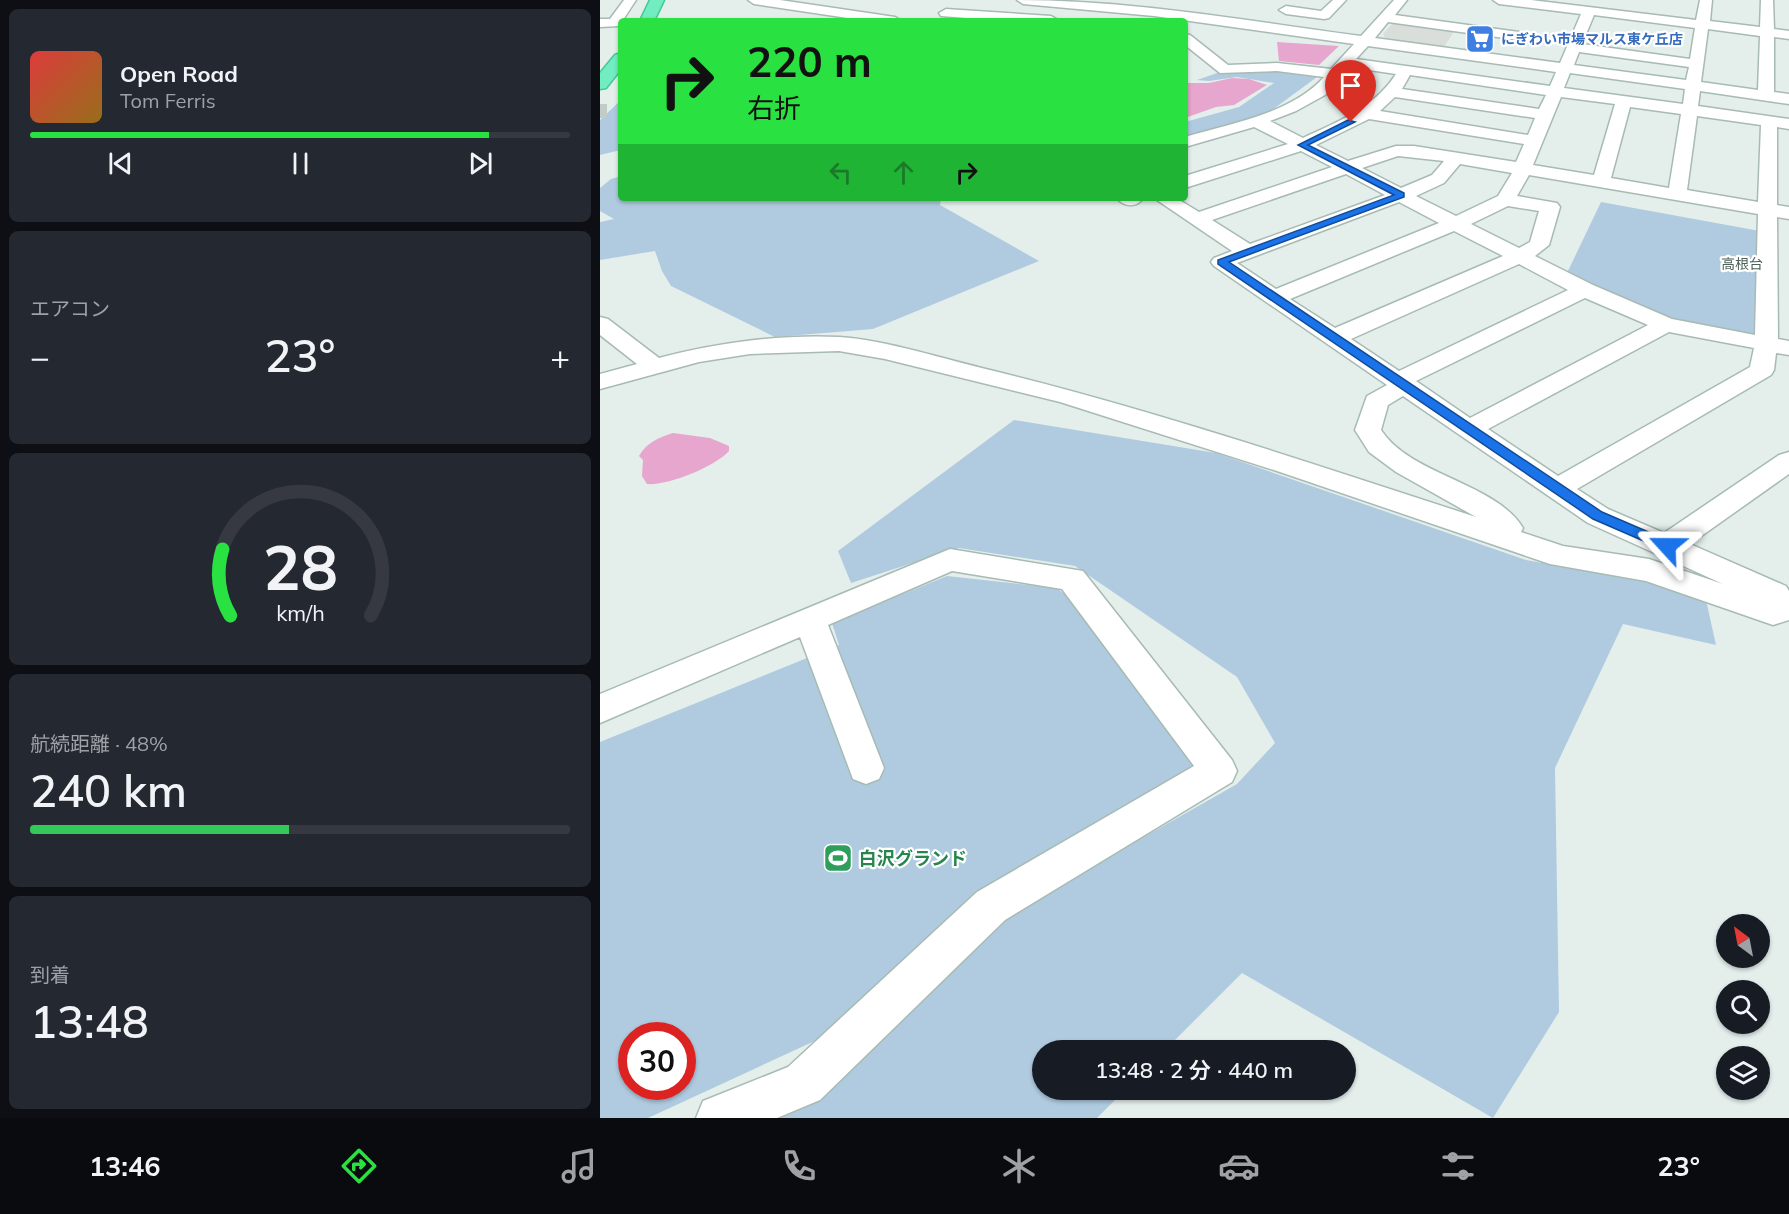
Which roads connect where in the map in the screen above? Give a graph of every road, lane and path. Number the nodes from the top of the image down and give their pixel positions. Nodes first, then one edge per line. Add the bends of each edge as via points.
1 (630, 0) edge
2 (657, 0) edge
3 (671, 0) edge
4 (754, 0) edge
5 (963, 0) edge
6 (1023, 0) edge
7 (1172, 0) edge
8 (1338, 0) edge
9 (1499, 0) edge
10 (1706, 0) edge
11 (1767, 0) edge
12 (1649, 2) dead end
13 (1402, 3) edge
14 (1535, 4) junction
15 (894, 6) dead end
16 (1276, 9) dead end
17 (1589, 11) junction
18 (1154, 12) junction
19 (648, 18) edge
20 (663, 18) edge
21 (869, 18) joint
22 (1027, 18) edge
23 (1176, 18) edge
24 (1385, 18) junction
25 (1190, 22) edge
26 (1643, 22) junction
27 (600, 23) edge
28 (1702, 24) junction
29 (1767, 32) junction
30 (1789, 35) edge
31 (1519, 36) junction
32 (1188, 40) edge
33 (1364, 41) junction
34 (1574, 47) junction
35 (1506, 61) junction
36 (618, 62) edge
37 (1346, 62) junction
38 (1697, 64) junction
39 (1564, 69) junction
40 (1406, 70) junction
41 (1334, 74) junction
42 (618, 81) edge
43 (600, 84) edge
44 (1694, 86) junction
45 (1555, 91) junction
46 (1392, 92) junction
47 (1766, 95) junction
48 (1789, 99) edge
49 (600, 101) edge
50 (1624, 101) junction
51 (1690, 110) junction
52 (1367, 114) junction
53 (1545, 115) junction
54 (1256, 121) junction
55 (1779, 123) edge
56 (1188, 141) edge
57 (1534, 141) junction
58 (1302, 145) junction
59 (1456, 158) junction
60 (1349, 169) junction
61 (1522, 169) junction
62 (1188, 181) edge
63 (1601, 182) junction
64 (1401, 195) junction
65 (1677, 195) junction
66 (1505, 200) junction
67 (1168, 201) edge
68 (1768, 209) junction
69 (1789, 213) edge
70 (1197, 219) junction
71 (1456, 223) junction
72 (1247, 251) junction
73 (1520, 256) junction
74 (1585, 290) junction
75 (1275, 297) junction
76 (600, 324) edge
77 (1666, 325) junction
78 (1335, 337) junction
79 (1778, 346) edge
80 (654, 366) junction
81 (600, 382) edge
82 (1403, 383) junction
83 (1470, 428) junction
84 (1789, 460) edge
85 (1557, 488) junction
86 (1505, 537) junction
87 (1667, 546) junction
88 (1789, 600) edge
89 (1789, 608) edge
90 (810, 619) junction
91 (600, 709) edge
92 (866, 768) dead end
93 (720, 1118) edge

1 - 27 street via 614,23
2 - 19 highway
3 - 20 highway
4 - 21 street
5 - 22 street via 946,13
6 - 18 street
7 - 18 street
8 - 16 street via 1324,15
9 - 14 street
10 - 28 street
11 - 29 street
12 - 26 street
13 - 24 street
14 - 17 street
14 - 31 street
15 - 21 street
17 - 26 street
17 - 34 street
18 - 23 street
24 - 31 street
24 - 33 street
25 - 33 street
26 - 28 street
28 - 29 street
28 - 38 street
29 - 30 street
29 - 47 street via 1772,74
31 - 35 street
32 - 41 street via 1225,70 1277,67
33 - 35 street
33 - 37 street
34 - 38 street via 1635,50
34 - 39 street
35 - 39 street
36 - 43 highway
37 - 40 street
37 - 41 street
38 - 44 street
39 - 44 street
39 - 45 street
40 - 45 street
40 - 46 street
41 - 54 street via 1319,92
42 - 49 highway
44 - 47 street
44 - 51 street
45 - 50 street
45 - 53 street
46 - 52 street
46 - 53 street
47 - 48 street
50 - 51 street
50 - 63 street
51 - 55 street
51 - 65 street
52 - 57 street
52 - 58 street
53 - 57 street
54 - 56 street
54 - 58 street
55 - 68 street
57 - 61 street
58 - 60 street
58 - 62 street
59 - 60 street via 1396,151
59 - 61 street
59 - 64 street via 1438,179
60 - 64 street
60 - 70 street
61 - 63 street
61 - 66 street
63 - 65 street
64 - 71 street
64 - 72 street
65 - 68 street
66 - 71 street
66 - 73 street via 1550,207 1539,245
67 - 70 street
68 - 69 street
68 - 79 street
70 - 72 street
71 - 73 street
71 - 75 street
72 - 75 street via 1221,262
73 - 74 street
73 - 78 street
74 - 77 street
74 - 82 street
75 - 78 street
76 - 80 street
77 - 79 street
77 - 83 street
78 - 82 street
79 - 85 street via 1762,369
80 - 81 street
80 - 86 street via 697,355 775,345 839,344 885,352 1070,397
82 - 83 street
82 - 86 street via 1376,400 1368,430 1378,446 1483,508 1508,528
83 - 85 street
84 - 87 street
85 - 87 street via 1598,516
86 - 89 street via 1561,556 1649,570 1773,613
87 - 88 street
90 - 91 street
90 - 92 street
90 - 93 street via 950,560 1072,579 1219,771 991,906 804,1084

